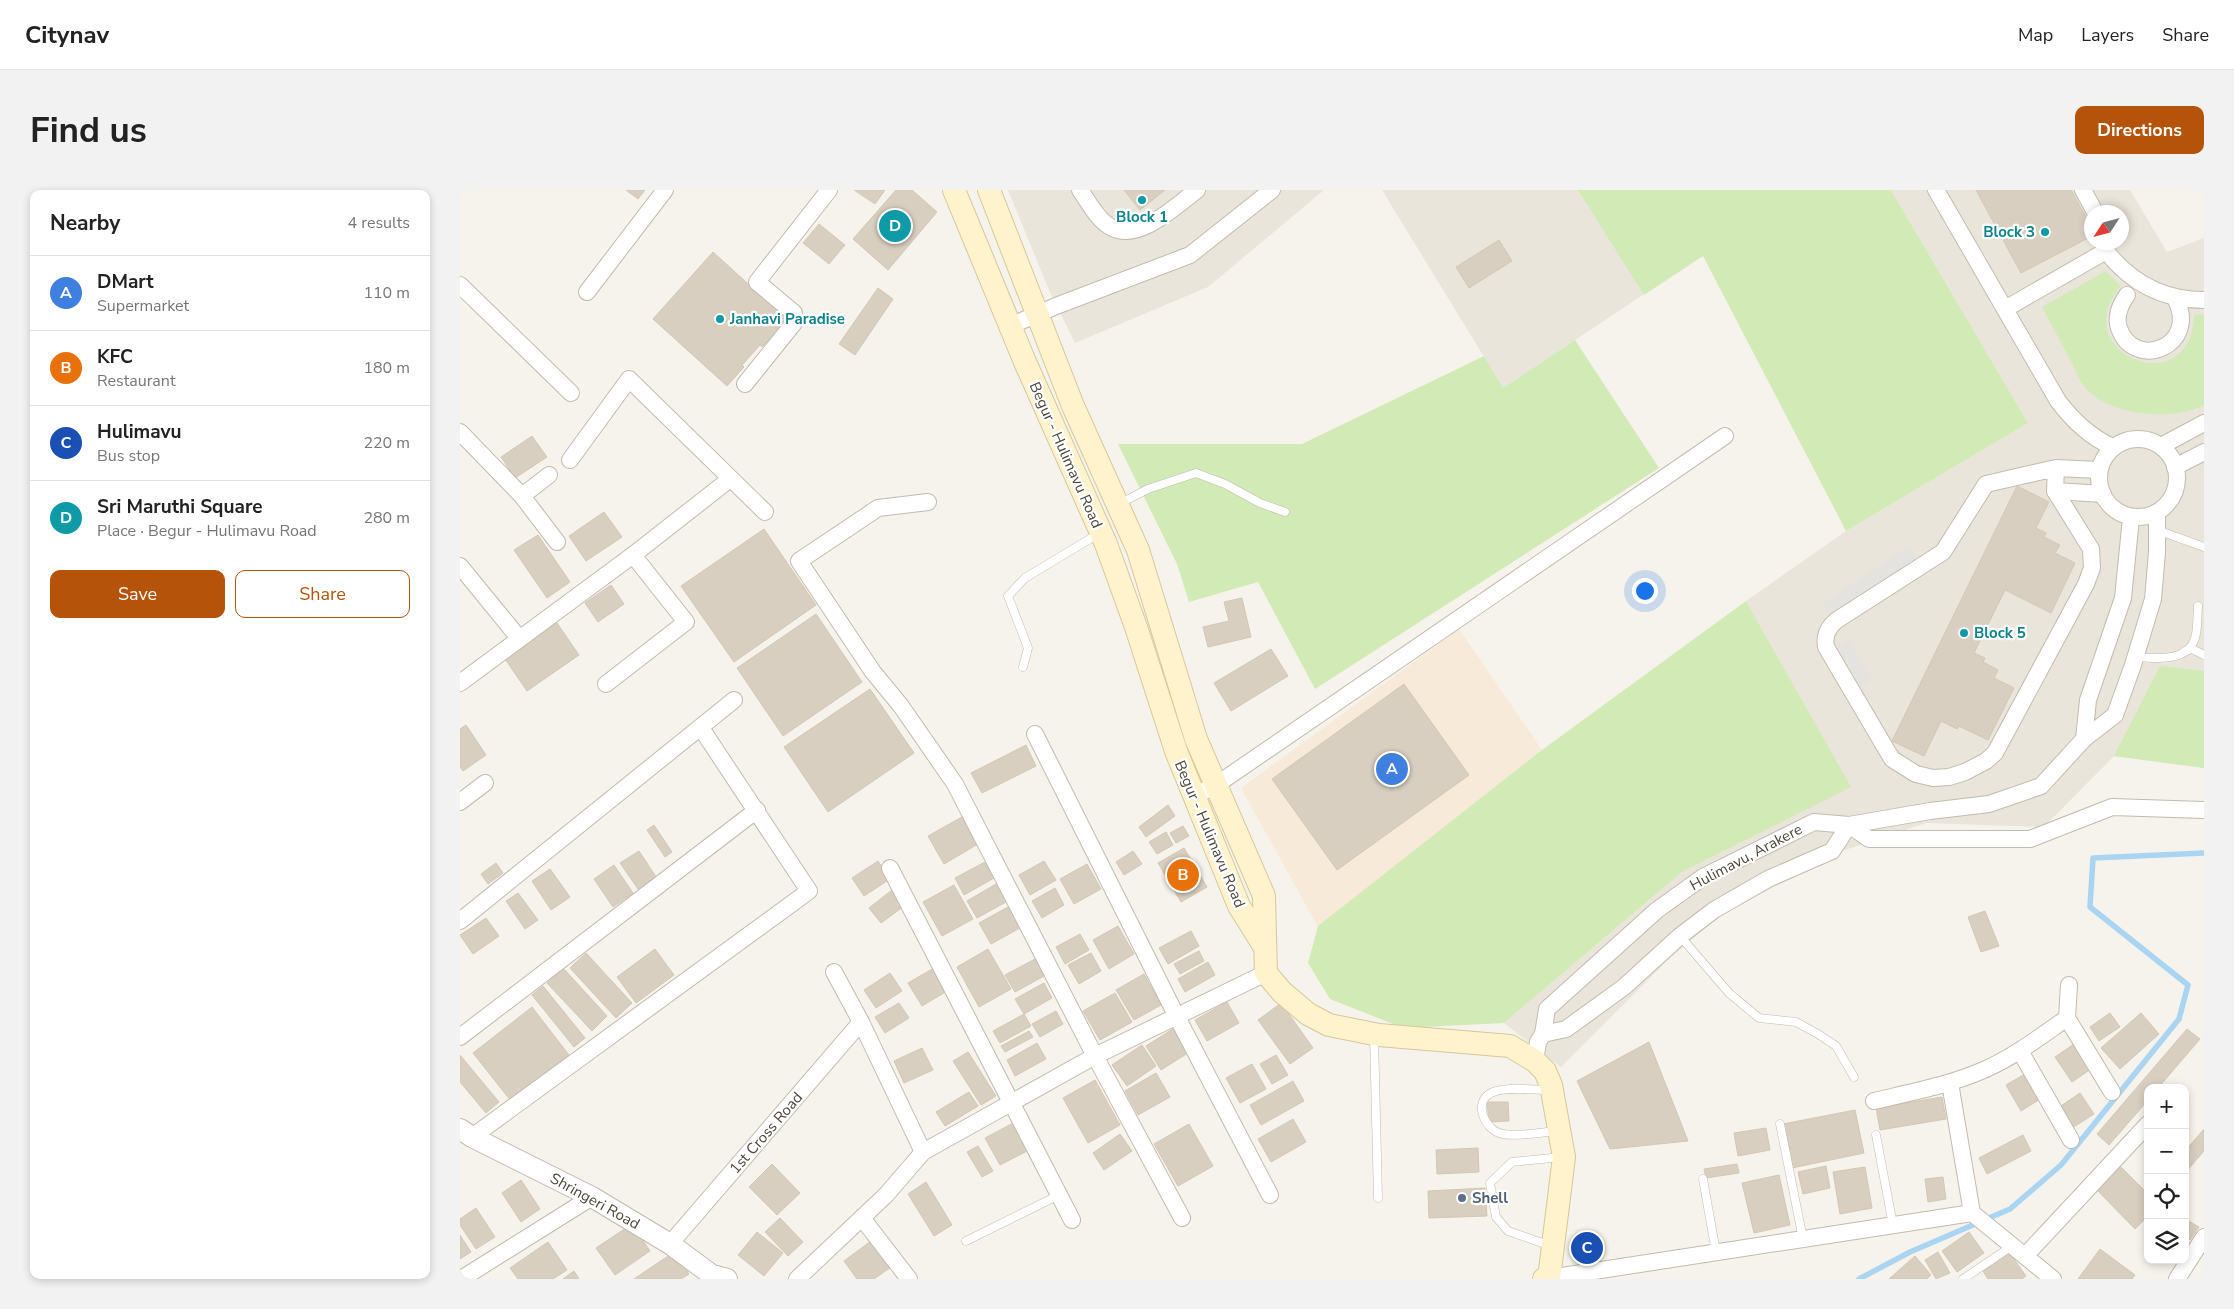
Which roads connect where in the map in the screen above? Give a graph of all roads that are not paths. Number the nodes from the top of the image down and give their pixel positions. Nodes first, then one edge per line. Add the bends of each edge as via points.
1 (665, 190) edge
2 (829, 190) edge
3 (954, 190) edge
4 (989, 190) edge
5 (1080, 190) edge
6 (1197, 190) edge
7 (1272, 190) edge
8 (1936, 190) edge
9 (2083, 190) edge
10 (2091, 205) edge
11 (2102, 250) edge
12 (2109, 250) edge
13 (460, 286) edge
14 (587, 292) dead end
15 (2127, 295) dead end
16 (2175, 298) junction
17 (2204, 300) edge
18 (2005, 309) junction
19 (1036, 314) junction
20 (1010, 326) junction
21 (745, 384) dead end
22 (571, 393) dead end
23 (2204, 423) edge
24 (460, 432) edge
25 (1725, 436) dead end
26 (2161, 446) junction
27 (2112, 448) junction
28 (2204, 452) edge
29 (570, 460) dead end
30 (2175, 467) junction
31 (2056, 468) junction
32 (2099, 470) junction
33 (549, 475) dead end
34 (730, 479) junction
35 (2055, 492) junction
36 (2103, 494) junction
37 (522, 496) junction
38 (928, 502) dead end
39 (1118, 505) junction
40 (765, 512) dead end
41 (1285, 512) dead end
42 (2157, 513) junction
43 (2131, 518) junction
44 (2157, 530) junction
45 (1101, 532) junction
46 (557, 542) dead end
47 (2204, 546) edge
48 (633, 556) junction
49 (460, 566) edge
50 (2198, 606) dead end
51 (519, 638) junction
52 (2185, 651) junction
53 (2204, 655) edge
54 (2135, 657) junction
55 (1023, 667) dead end
56 (460, 684) edge
57 (606, 684) dead end
58 (734, 700) dead end
59 (701, 728) junction
60 (1035, 734) dead end
61 (2084, 739) junction
62 (485, 783) dead end
63 (1216, 785) junction
64 (1194, 796) junction
65 (460, 802) edge
66 (757, 810) junction
67 (2204, 810) edge
68 (1848, 825) junction
69 (890, 868) dead end
70 (460, 921) edge
71 (1680, 936) junction
72 (1264, 946) junction
73 (834, 972) dead end
74 (1266, 973) junction
75 (2069, 984) dead end
76 (1177, 1017) junction
77 (2068, 1018) junction
78 (862, 1022) junction
79 (1374, 1034) junction
80 (1543, 1034) junction
81 (460, 1037) edge
82 (2020, 1051) junction
83 (1095, 1056) junction
84 (1535, 1061) junction
85 (1854, 1077) dead end
86 (1950, 1083) junction
87 (1552, 1090) junction
88 (2112, 1092) dead end
89 (1874, 1102) dead end
90 (1011, 1103) junction
91 (1780, 1124) dead end
92 (2144, 1128) edge
93 (1560, 1131) junction
94 (466, 1133) edge
95 (1876, 1135) dead end
96 (2071, 1140) dead end
97 (923, 1152) junction
98 (1564, 1157) junction
99 (1703, 1179) dead end
100 (1059, 1195) junction
101 (1270, 1195) dead end
102 (592, 1197) junction
103 (1378, 1198) dead end
104 (1973, 1214) junction
105 (862, 1218) junction
106 (1182, 1218) dead end
107 (1072, 1220) dead end
108 (1893, 1225) junction
109 (2204, 1237) edge
110 (1803, 1239) junction
111 (966, 1241) dead end
112 (670, 1244) junction
113 (2012, 1246) junction
114 (1553, 1247) junction
115 (1716, 1252) junction
116 (2025, 1256) junction
117 (714, 1278) edge
118 (461, 1279) edge
119 (797, 1279) edge
120 (908, 1279) edge
121 (1548, 1279) edge
122 (1962, 1279) edge
123 (2053, 1279) edge
124 (2178, 1279) edge

1 - 14 street
2 - 21 street via 757,282 794,313 794,323
3 - 20 main road, Begur - Hulimavu Road
4 - 19 main road, Begur - Hulimavu Road
5 - 6 street via 1107,225 1124,230 1144,227 1159,219
7 - 19 street via 1190,256
8 - 18 street
9 - 10 street
11 - 18 street
12 - 16 street via 2117,265 2144,286
13 - 22 street
15 - 16 street via 2119,308 2118,323 2127,341 2144,350 2163,348 2178,335 2182,316
16 - 17 street
18 - 27 street via 2068,414 2089,434
19 - 20 street
19 - 39 main road, Begur - Hulimavu Road
20 - 45 main road, Begur - Hulimavu Road
23 - 26 street
24 - 37 street
25 - 63 street
26 - 27 street via 2137,438
26 - 30 street
27 - 32 street
28 - 30 street
29 - 34 street via 629,379
30 - 42 street via 2178,481 2174,494 2168,505
31 - 32 street
31 - 35 street
31 - 35 street via 1986,484 1943,552 1837,620 1827,631 1826,647 1892,759 1916,774 1949,777 1976,767 1995,754 2086,584 2092,568 2091,549
32 - 36 street
33 - 37 street
34 - 40 street
34 - 48 street
35 - 36 street
36 - 43 street via 2110,506
37 - 46 street
38 - 83 street via 878,508 799,561 873,672 901,706 955,784
39 - 41 lane via 1148,489 1196,473
39 - 63 main road, Begur - Hulimavu Road via 1138,550 1196,739
42 - 43 street
42 - 44 street
43 - 61 street via 2123,598 2088,700
44 - 47 lane
44 - 54 street via 2153,599
45 - 55 lane via 1025,578 1008,596 1028,648
45 - 64 main road, Begur - Hulimavu Road
48 - 51 street
48 - 57 street via 686,622
49 - 51 street
50 - 52 lane via 2195,640
51 - 56 street
52 - 53 lane
52 - 54 lane via 2171,658
54 - 61 street via 2114,715
58 - 59 street
59 - 66 street
59 - 70 street
60 - 76 street
61 - 68 street via 2041,786 1990,804
62 - 65 street
63 - 64 street
63 - 72 main road, Begur - Hulimavu Road via 1264,896
64 - 72 main road, Begur - Hulimavu Road via 1239,906
66 - 81 street
66 - 94 street via 810,890
67 - 68 street via 2112,807 2030,839 1870,839
68 - 71 street, Hulimavu, Arakere via 1832,851 1768,878 1714,910
68 - 80 street, Hulimavu, Arakere via 1814,822 1703,878 1657,910 1546,1009
69 - 90 street
71 - 80 street, Hulimavu, Arakere via 1624,987 1566,1028
71 - 85 lane via 1729,993 1759,1018 1796,1022 1818,1034 1836,1046
72 - 74 main road
73 - 78 street
74 - 76 street
74 - 79 main road via 1308,1014 1329,1025
75 - 77 street
76 - 83 street
76 - 101 street
77 - 82 street
77 - 88 street
78 - 97 street
78 - 112 street, 1st Cross Road
79 - 84 main road via 1510,1046
79 - 103 lane
80 - 84 street via 1538,1042
82 - 86 street via 1987,1069
82 - 96 street
83 - 90 street
83 - 106 street
84 - 87 main road via 1545,1071
86 - 89 street
86 - 104 street
87 - 93 main road
87 - 93 lane via 1501,1090 1489,1094 1483,1102 1483,1116 1487,1126 1502,1134
90 - 97 street
90 - 100 street
91 - 110 lane
92 - 116 street
93 - 98 main road
94 - 102 street, Shringeri Road
95 - 108 lane
97 - 105 street
98 - 114 main road
98 - 114 lane via 1512,1162 1490,1182 1496,1217 1508,1231
99 - 115 lane
100 - 107 street
100 - 111 lane
102 - 112 street, Shringeri Road
102 - 118 street
104 - 108 street
104 - 113 street
105 - 119 street
105 - 120 street
108 - 110 street
109 - 124 street
110 - 115 street
112 - 117 street, Shringeri Road
113 - 116 street
113 - 122 lane
114 - 121 main road
115 - 121 street
116 - 123 street

